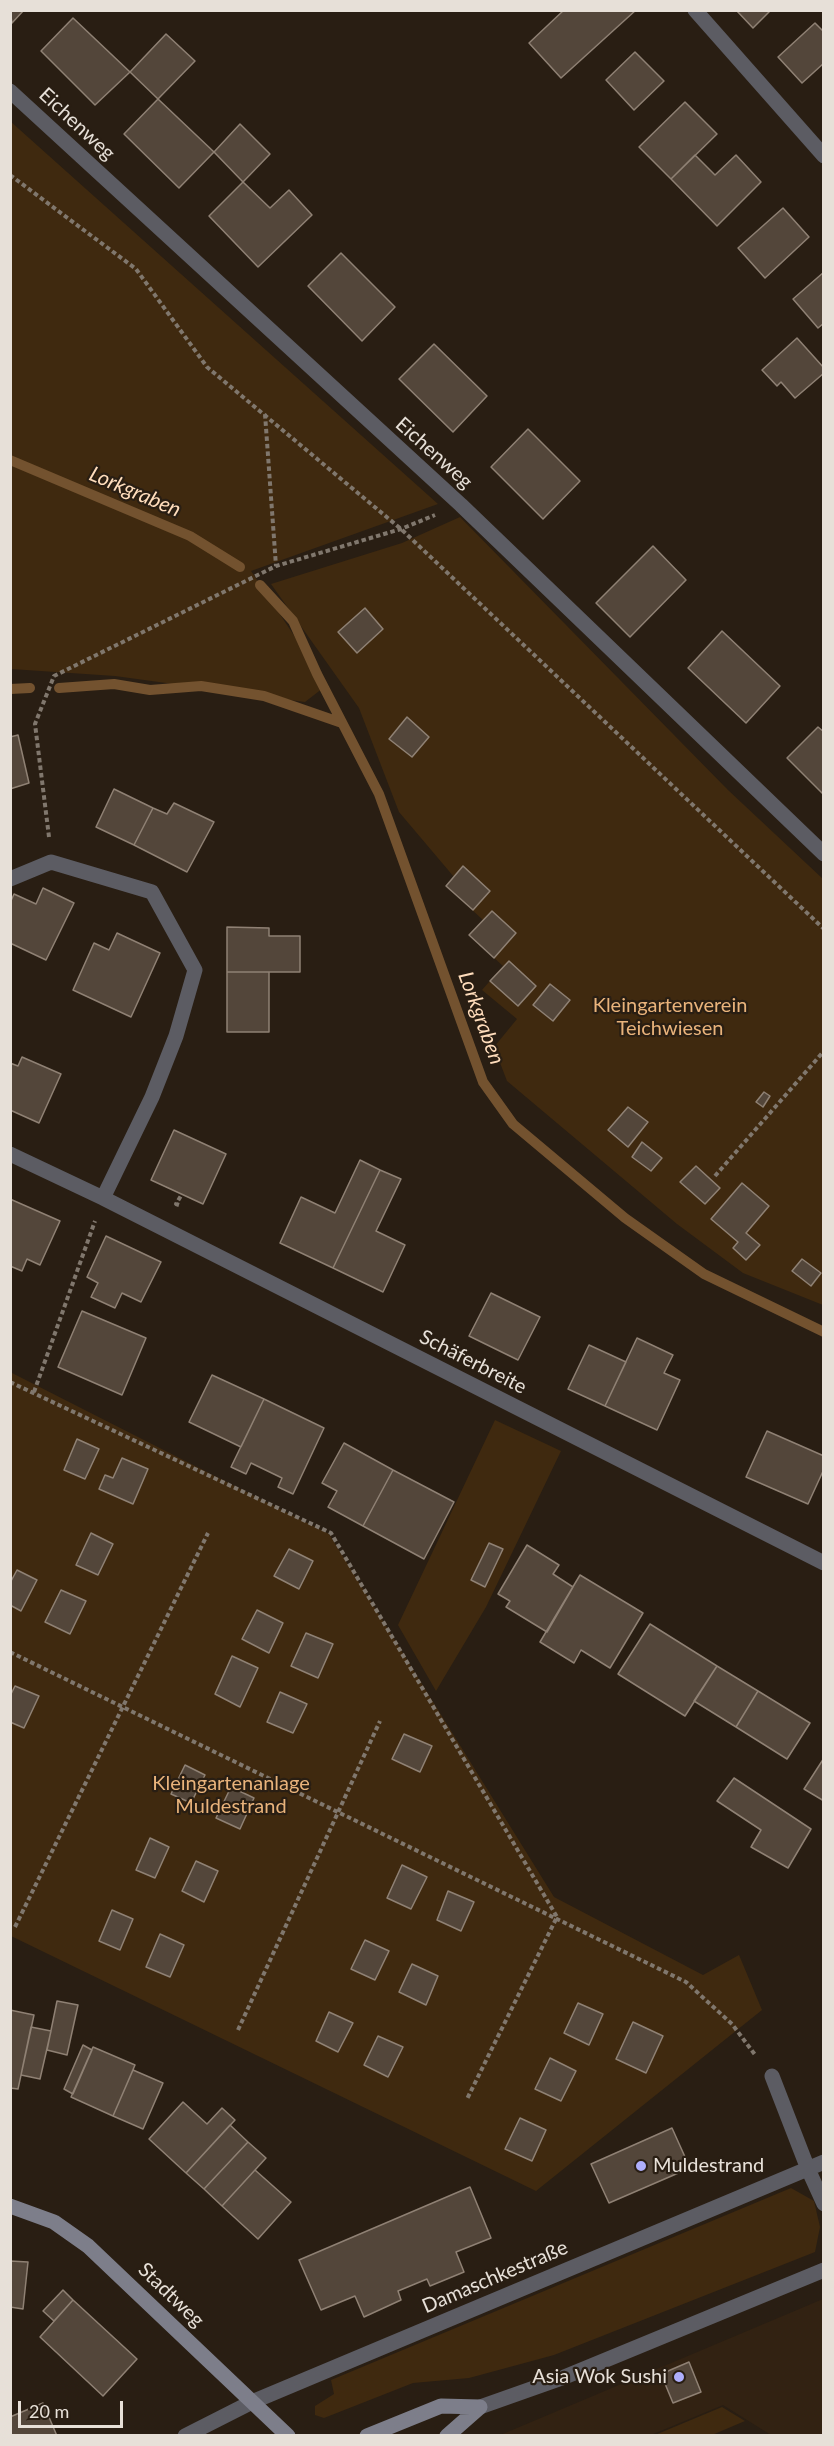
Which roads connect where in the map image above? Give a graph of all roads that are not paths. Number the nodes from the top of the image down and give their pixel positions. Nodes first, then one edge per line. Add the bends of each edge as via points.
1 (695, 10) edge
2 (10, 91) edge
3 (824, 156) edge
4 (824, 854) edge
5 (10, 879) edge
6 (10, 1154) edge
7 (103, 1198) junction
8 (824, 1563) edge
9 (772, 2076) road end
10 (824, 2162) edge
11 (808, 2169) junction
12 (824, 2204) edge
13 (10, 2206) edge
14 (824, 2270) edge
15 (252, 2402) junction
16 (480, 2407) junction
17 (185, 2436) edge
18 (288, 2436) edge
19 (368, 2436) edge
20 (447, 2436) edge

1 - 3 street
2 - 4 street, Eichenweg via 460,505
5 - 7 street via 51,862 152,892 195,970 176,1036 152,1096
6 - 7 street, Schäferbreite
7 - 8 street, Schäferbreite
9 - 11 street
10 - 11 street, Damaschkestraße
11 - 12 street
11 - 15 street, Damaschkestraße
13 - 15 street, Stadtweg via 54,2222 88,2246
14 - 16 street via 562,2378
15 - 17 street, Damaschkestraße
15 - 18 street, Stadtweg
16 - 19 street via 441,2406
16 - 20 street

